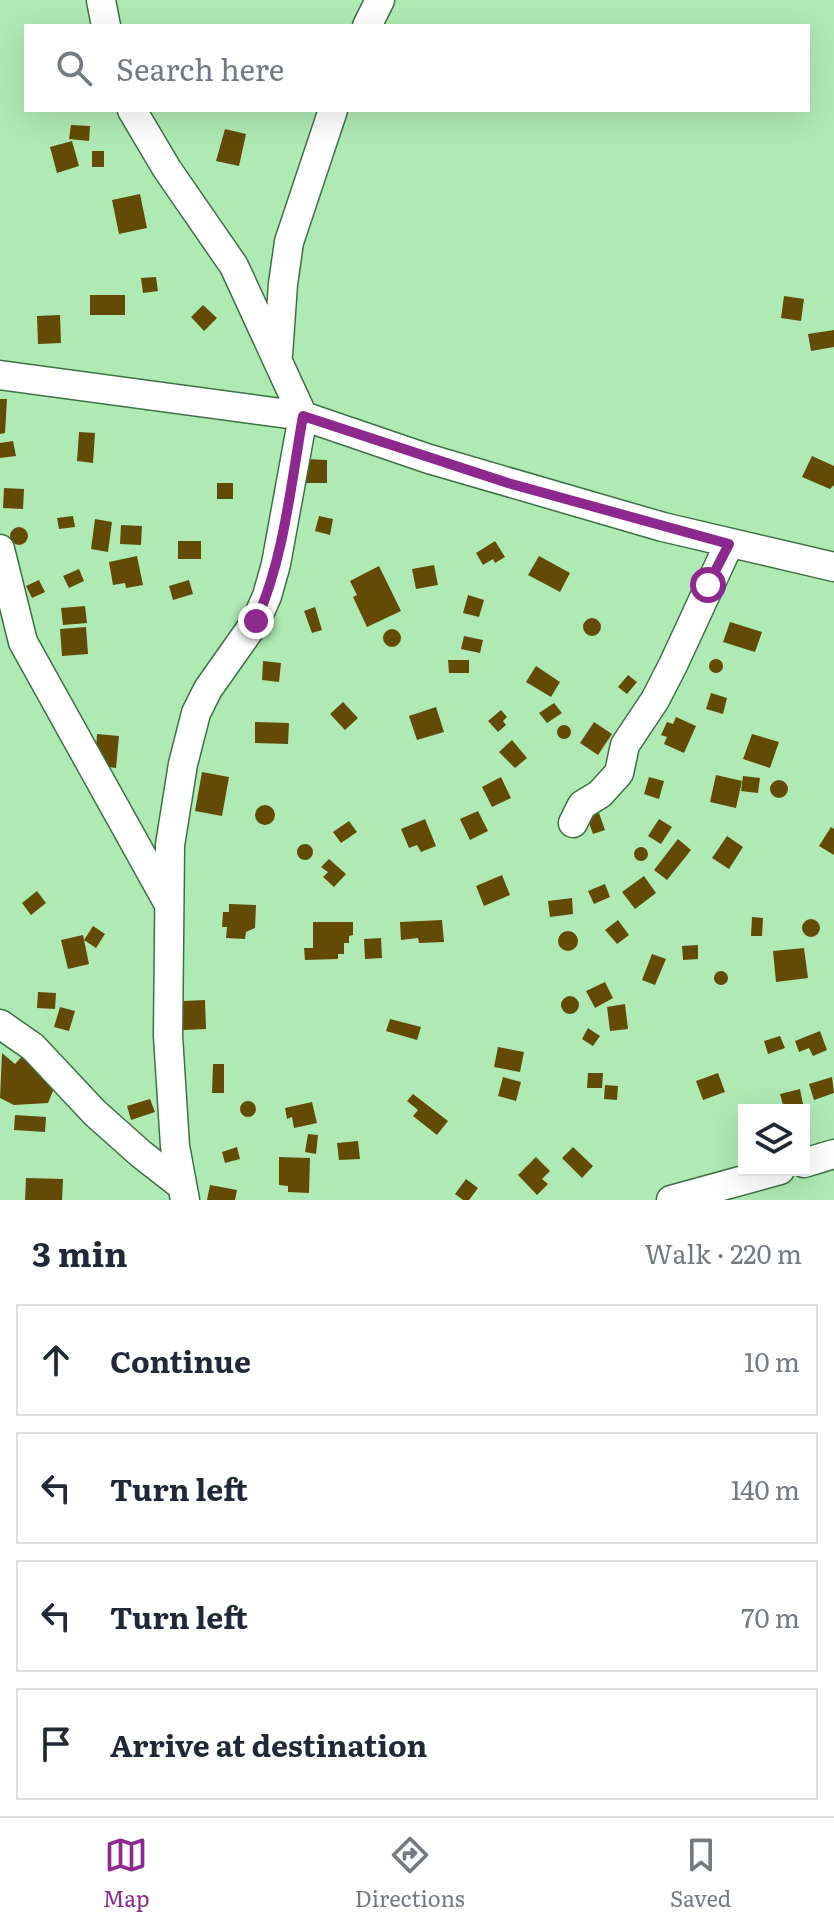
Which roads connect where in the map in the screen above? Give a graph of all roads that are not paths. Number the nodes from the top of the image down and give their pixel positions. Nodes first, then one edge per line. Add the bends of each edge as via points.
1 (101, 0) edge
2 (380, 0) edge
3 (106, 24) edge
4 (368, 24) edge
5 (133, 112) edge
6 (332, 112) edge
7 (278, 360) junction
8 (0, 375) edge
9 (303, 416) junction
10 (729, 544) junction
11 (0, 549) edge
12 (834, 567) edge
13 (573, 823) dead end
14 (168, 902) junction
15 (0, 1024) edge
16 (834, 1154) edge
17 (810, 1161) edge
18 (758, 1176) edge
19 (184, 1193) edge
20 (671, 1200) edge

1 - 3 street
2 - 4 street
5 - 7 street via 234,266
6 - 7 street via 289,242
7 - 9 street
8 - 9 street
9 - 10 street via 519,486
9 - 14 street via 267,596 196,713 170,845
10 - 12 street
10 - 13 street via 667,677 625,745 619,773 582,805
11 - 14 street via 23,642
14 - 19 street via 168,1036 175,1146
15 - 19 street via 33,1047 95,1113
16 - 17 street
18 - 20 street

